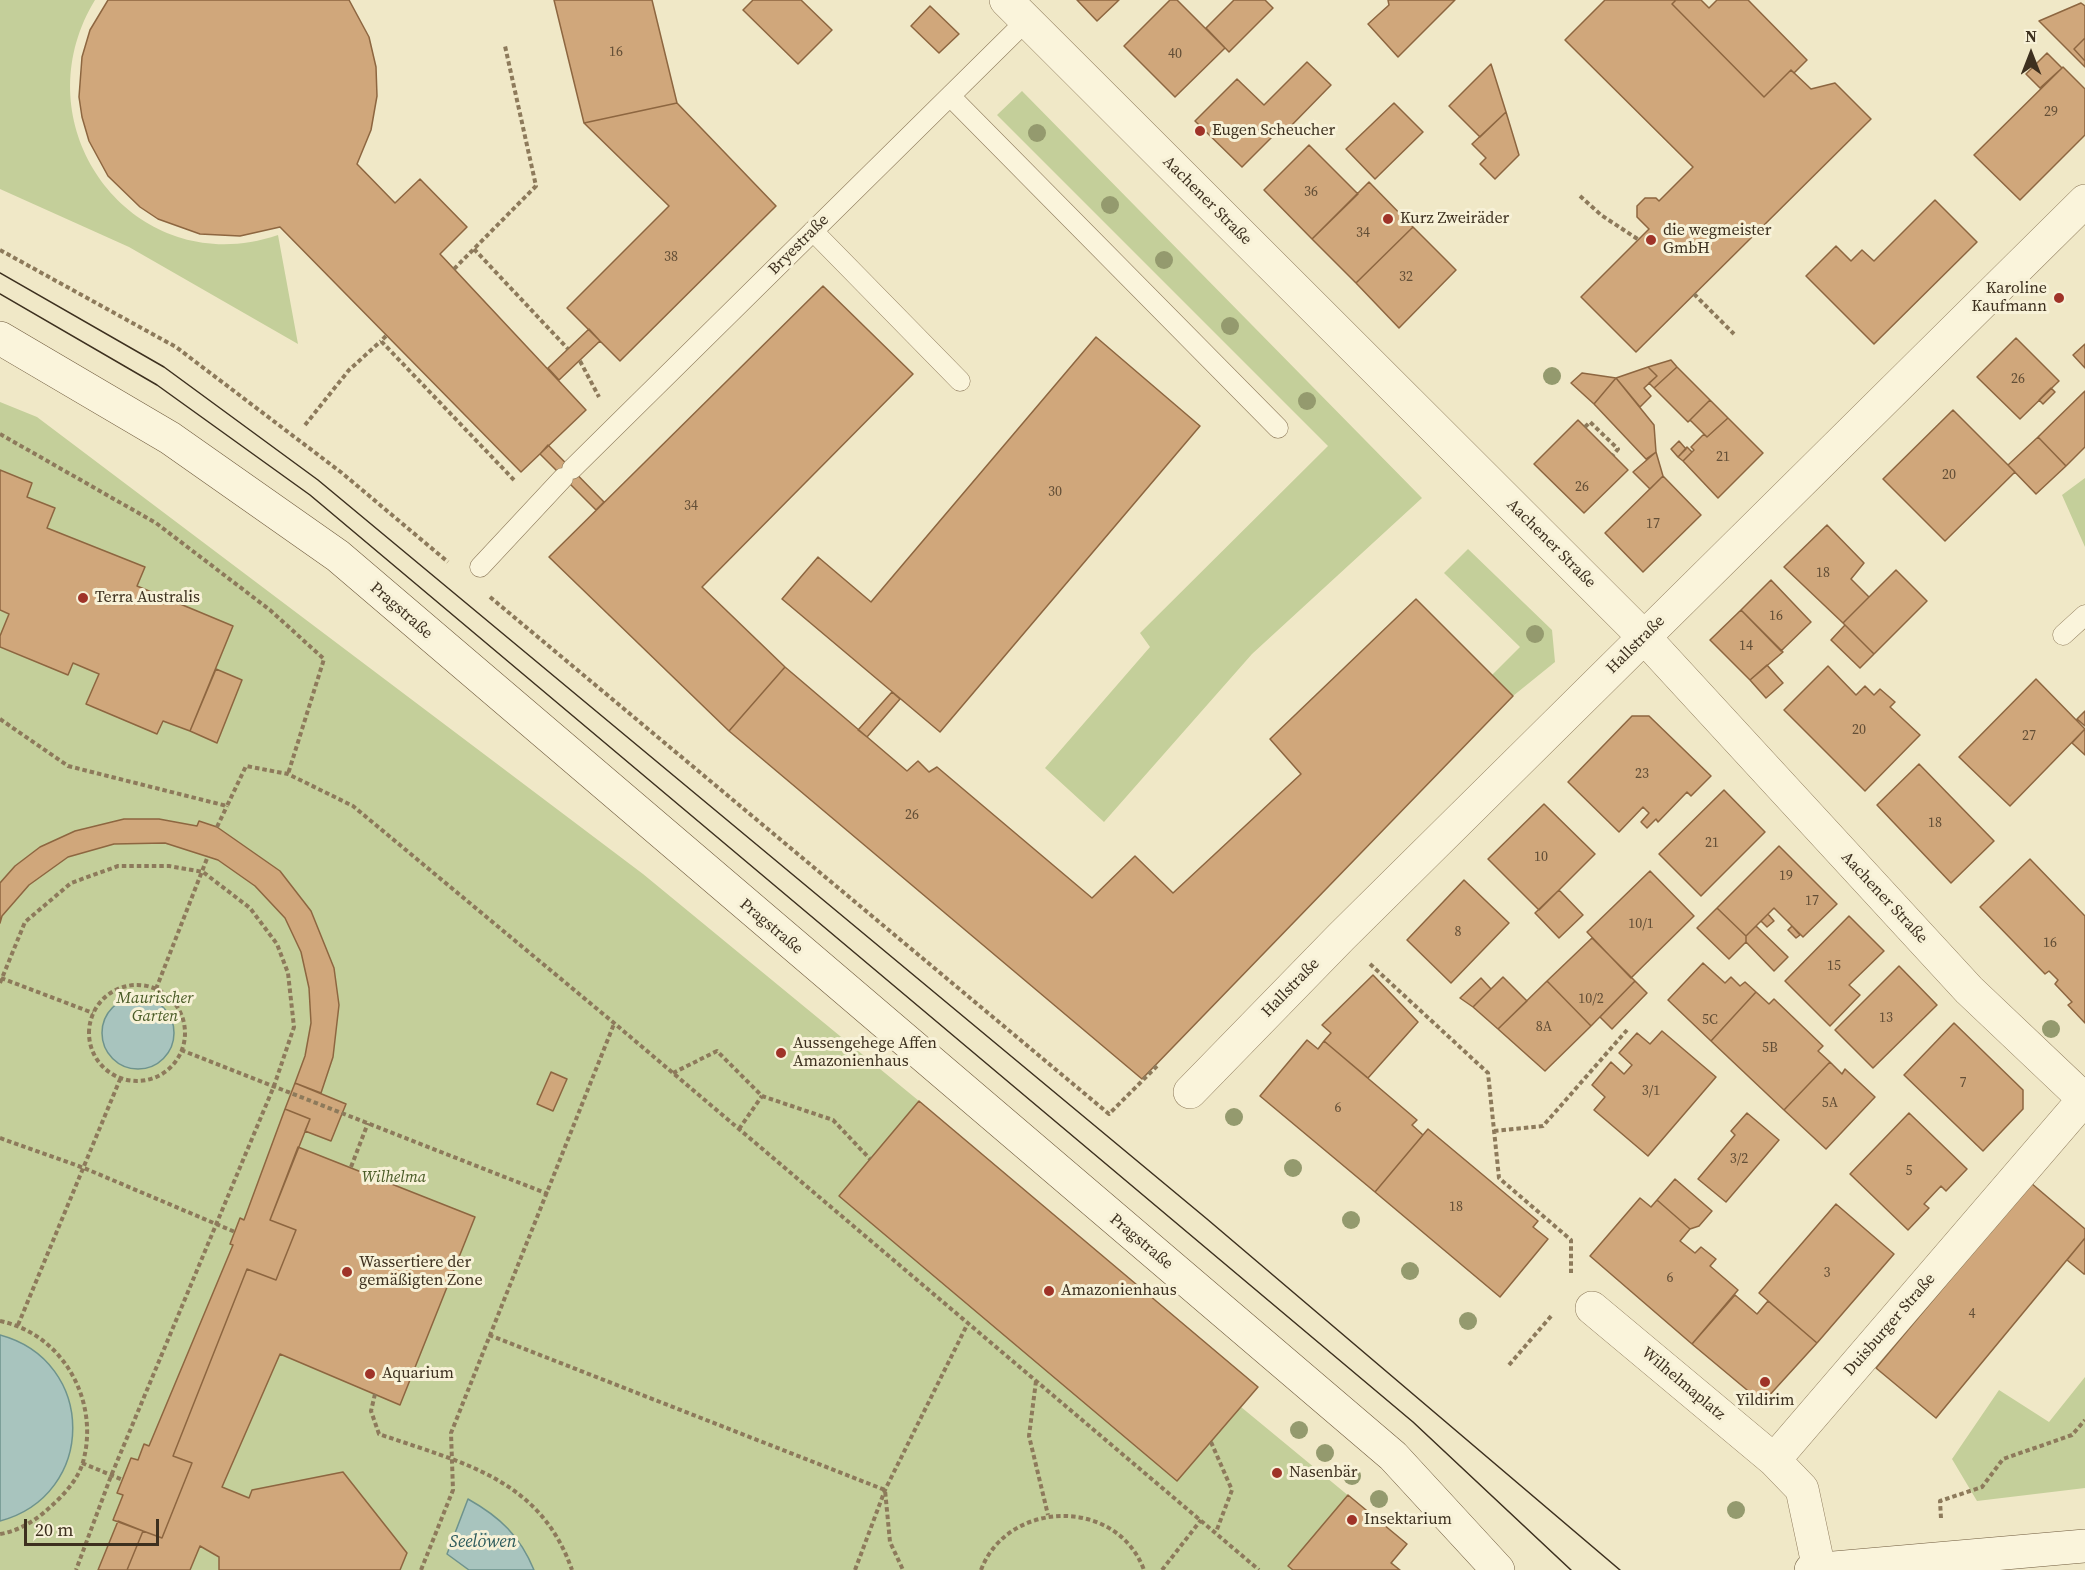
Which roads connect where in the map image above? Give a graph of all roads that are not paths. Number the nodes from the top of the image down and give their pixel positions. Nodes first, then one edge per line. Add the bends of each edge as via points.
1 (1016, 10) edge
2 (950, 96) junction
3 (2085, 201) edge
4 (813, 231) junction
5 (0, 338) edge
6 (960, 381) dead end
7 (1278, 428) dead end
8 (480, 567) dead end
9 (2085, 615) edge
10 (2063, 635) dead end
11 (1644, 637) junction
12 (1190, 1092) dead end
13 (2085, 1098) edge
14 (1582, 1300) road end
15 (1774, 1460) junction
16 (2085, 1546) edge
17 (1819, 1569) edge
18 (1498, 1570) edge
19 (1811, 1570) edge

1 - 2 lane, Bryestraße
1 - 11 street, Aachener Straße
2 - 4 lane, Bryestraße
2 - 7 lane
3 - 11 street, Hallstraße
4 - 6 lane
4 - 8 lane, Bryestraße via 537,504
5 - 18 street, Pragstraße via 170,438 338,556 1393,1456
9 - 10 lane
11 - 12 street, Hallstraße
11 - 13 street, Aachener Straße via 1969,990
13 - 15 street, Duisburger Straße
14 - 15 street, Wilhelmaplatz
15 - 17 street via 1802,1489
16 - 17 street
17 - 19 street

